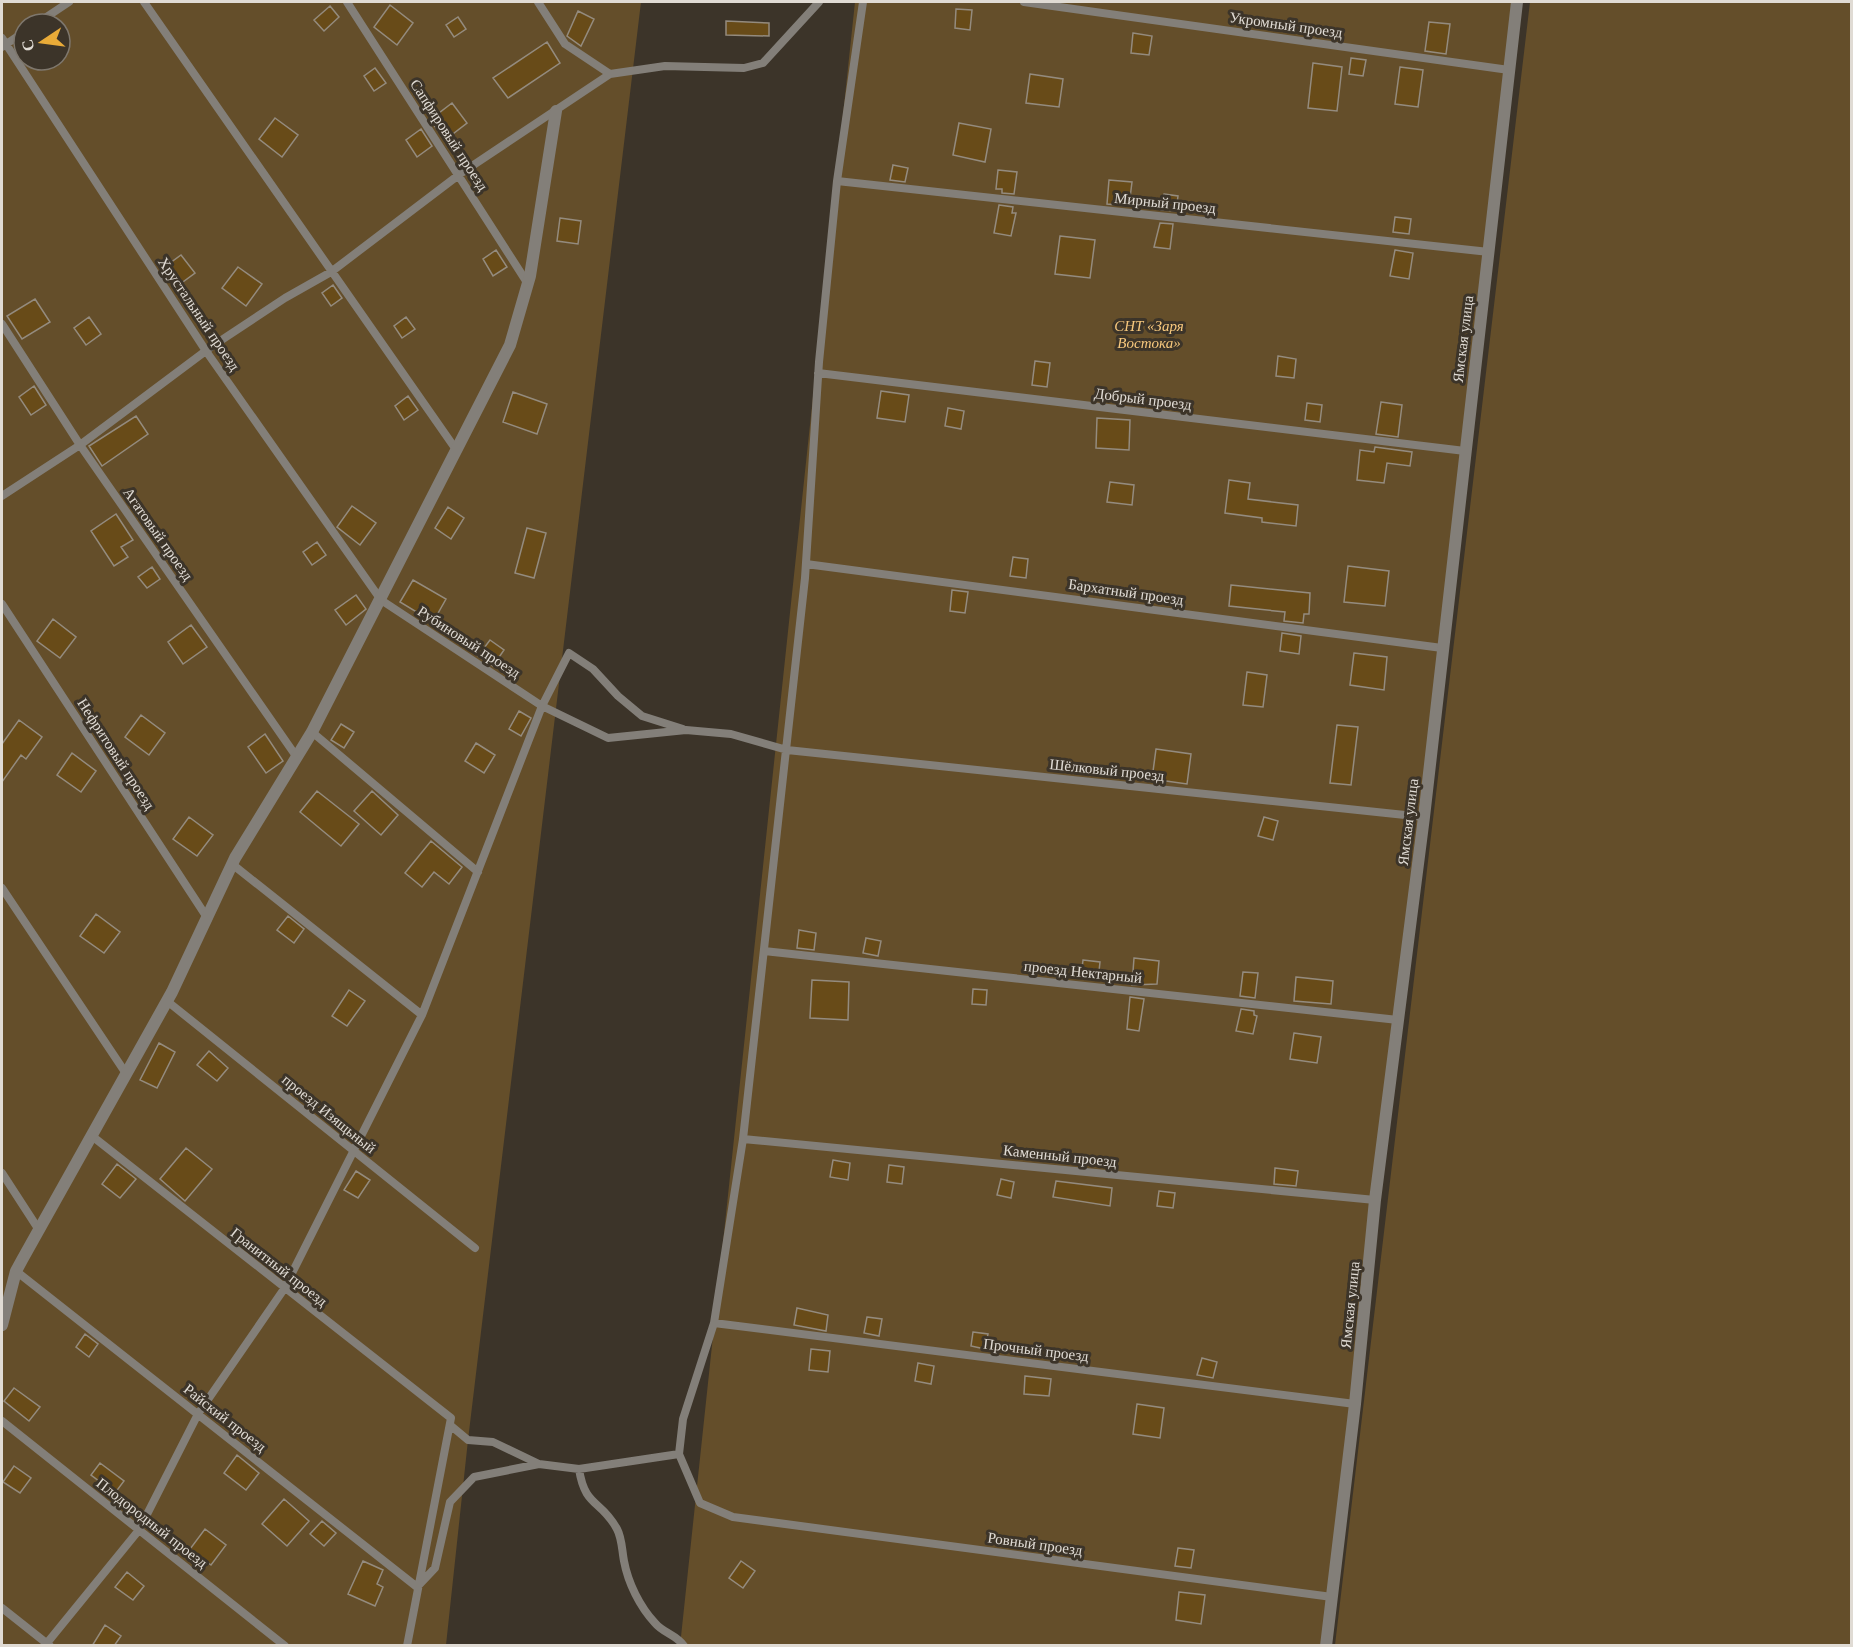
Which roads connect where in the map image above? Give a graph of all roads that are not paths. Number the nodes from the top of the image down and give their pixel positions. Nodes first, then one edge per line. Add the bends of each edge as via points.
1 (69, 2) edge
2 (144, 2) edge
3 (346, 2) edge
4 (538, 2) edge
5 (819, 2) edge
6 (863, 2) edge
7 (1024, 2) edge
8 (1517, 2) edge
9 (54, 12) edge
10 (3, 43) edge
11 (1509, 70) junction
12 (609, 74) junction
13 (556, 111) junction
14 (460, 174) junction
15 (837, 181) junction
16 (1489, 252) junction
17 (331, 272) junction
18 (528, 284) junction
19 (2, 324) edge
20 (206, 351) junction
21 (818, 373) junction
22 (80, 445) junction
23 (457, 451) junction
24 (1464, 451) junction
25 (2, 496) edge
26 (806, 564) junction
27 (381, 600) junction
28 (2, 603) edge
29 (1442, 648) junction
30 (542, 706) junction
31 (686, 730) junction
32 (312, 732) junction
33 (787, 750) junction
34 (296, 756) junction
35 (1424, 817) junction
36 (232, 864) junction
37 (478, 872) junction
38 (2, 888) edge
39 (208, 919) junction
40 (764, 951) junction
41 (167, 1001) junction
42 (422, 1015) junction
43 (1398, 1020) junction
44 (125, 1072) junction
45 (92, 1136) junction
46 (743, 1139) junction
47 (352, 1150) junction
48 (2, 1173) edge
49 (1375, 1200) junction
50 (39, 1230) junction
51 (475, 1248) dead end
52 (16, 1271) junction
53 (284, 1289) junction
54 (714, 1323) junction
55 (2, 1325) edge
56 (1355, 1404) junction
57 (198, 1414) junction
58 (2, 1421) edge
59 (450, 1421) junction
60 (679, 1455) junction
61 (539, 1464) junction
62 (579, 1469) junction
63 (139, 1530) junction
64 (417, 1587) junction
65 (1332, 1597) junction
66 (2, 1608) edge
67 (49, 1644) edge
68 (285, 1646) edge
69 (407, 1646) edge
70 (684, 1646) edge
71 (1326, 1646) edge

1 - 9 lane
2 - 17 lane
3 - 14 lane, Сапфировый проезд
4 - 12 lane via 565,44
5 - 12 lane via 763,63 744,68 665,66
6 - 15 lane
7 - 11 lane, Укромный проезд
8 - 11 street, Ямская улица
10 - 20 lane, Хрустальный проезд
11 - 16 street, Ямская улица
12 - 13 lane
13 - 14 lane
13 - 18 street
14 - 17 lane
14 - 18 lane, Сапфировый проезд
15 - 16 lane, Мирный проезд
15 - 21 lane
16 - 24 street, Ямская улица
17 - 20 lane
17 - 23 lane
18 - 23 street via 510,345
19 - 22 lane, Агатовый проезд
20 - 22 lane
20 - 27 lane, Хрустальный проезд
21 - 24 lane, Добрый проезд
21 - 26 lane
22 - 25 lane
22 - 34 lane, Агатовый проезд
23 - 27 street
24 - 29 street, Ямская улица
26 - 29 lane, Бархатный проезд
26 - 33 lane
27 - 30 lane, Рубиновый проезд
27 - 32 street
28 - 39 lane, Нефритовый проезд
29 - 35 street, Ямская улица
30 - 31 lane, Рубиновый проезд via 608,738
30 - 31 lane via 568,653 593,669 642,716
30 - 37 lane
31 - 33 lane, Шёлковый проезд via 731,734
32 - 34 street
32 - 37 lane
33 - 35 lane, Шёлковый проезд
33 - 40 lane
34 - 36 street
35 - 43 street, Ямская улица
36 - 39 street
36 - 42 lane
37 - 42 lane
38 - 44 lane
39 - 41 street
40 - 43 lane, проезд Нектарный
40 - 46 lane
41 - 44 street
41 - 47 lane, проезд Изящьный
42 - 47 lane
43 - 49 street, Ямская улица
44 - 45 street
45 - 50 street
45 - 53 lane, Гранитный проезд
46 - 49 lane, Каменный проезд
46 - 54 lane
47 - 51 lane, проезд Изящьный
47 - 53 lane
48 - 50 lane
49 - 56 street, Ямская улица
50 - 52 street
52 - 55 street
52 - 57 lane, Райский проезд
53 - 57 lane
53 - 59 lane, Гранитный проезд
54 - 56 lane, Прочный проезд
54 - 60 lane via 683,1419
56 - 65 street, Ямская улица
57 - 63 lane
57 - 64 lane, Райский проезд
58 - 63 lane, Плодородный проезд
59 - 61 lane, Гранитный проезд via 468,1440 493,1442
59 - 64 lane
60 - 62 lane
60 - 65 lane, Ровный проезд via 700,1503 733,1517
61 - 62 lane
61 - 64 lane via 474,1477 450,1502 435,1568
62 - 70 lane via 582,1489 591,1502 603,1507 619,1531 633,1590 656,1625
63 - 67 lane
63 - 68 lane, Плодородный проезд
64 - 69 lane
65 - 71 street, Ямская улица
66 - 67 lane

